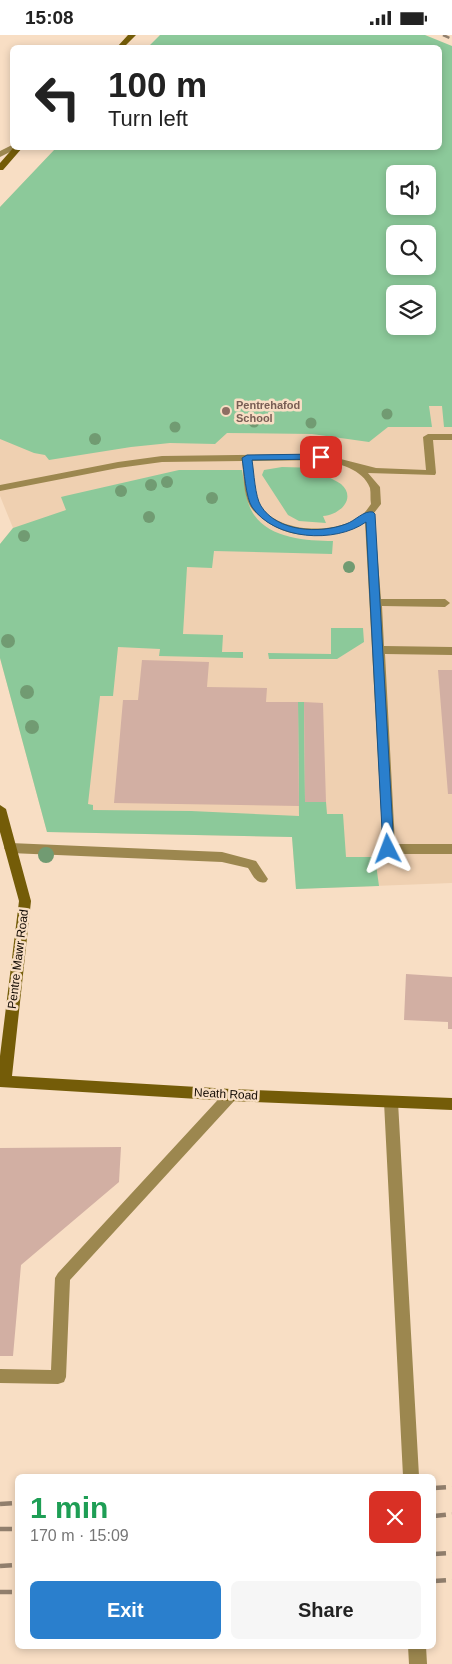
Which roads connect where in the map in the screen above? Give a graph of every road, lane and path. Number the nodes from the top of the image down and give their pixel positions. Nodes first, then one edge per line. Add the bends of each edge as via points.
1 (132, 35) edge
2 (122, 45) edge
3 (15, 150) edge
4 (0, 168) edge
5 (452, 437) edge
6 (247, 458) junction
7 (359, 468) junction
8 (0, 488) edge
9 (370, 514) junction
10 (375, 602) junction
11 (445, 603) dead end
12 (379, 651) junction
13 (452, 651) edge
14 (0, 809) edge
15 (10, 847) junction
16 (452, 849) edge
17 (262, 879) dead end
18 (2, 1081) edge
19 (231, 1095) junction
20 (391, 1102) junction
21 (452, 1104) edge
22 (0, 1377) edge
23 (412, 1474) edge
24 (417, 1649) edge
25 (418, 1664) edge

1 - 2 street
3 - 4 street
5 - 7 street via 428,437 431,473
6 - 7 street via 321,457
6 - 8 street via 162,459
6 - 9 street via 255,505 280,525 319,533 348,527
7 - 9 street via 371,478 377,490 377,502
9 - 10 street
10 - 11 street
10 - 12 street
12 - 13 street
12 - 16 street via 388,849
14 - 15 street, Pentre Mawr Road
15 - 17 street via 222,857 252,864
15 - 18 street, Pentre Mawr Road via 25,901
18 - 19 street, Neath Road
19 - 20 street, Neath Road
19 - 22 street via 63,1278 58,1377
20 - 21 street, Neath Road
20 - 23 street
24 - 25 street

